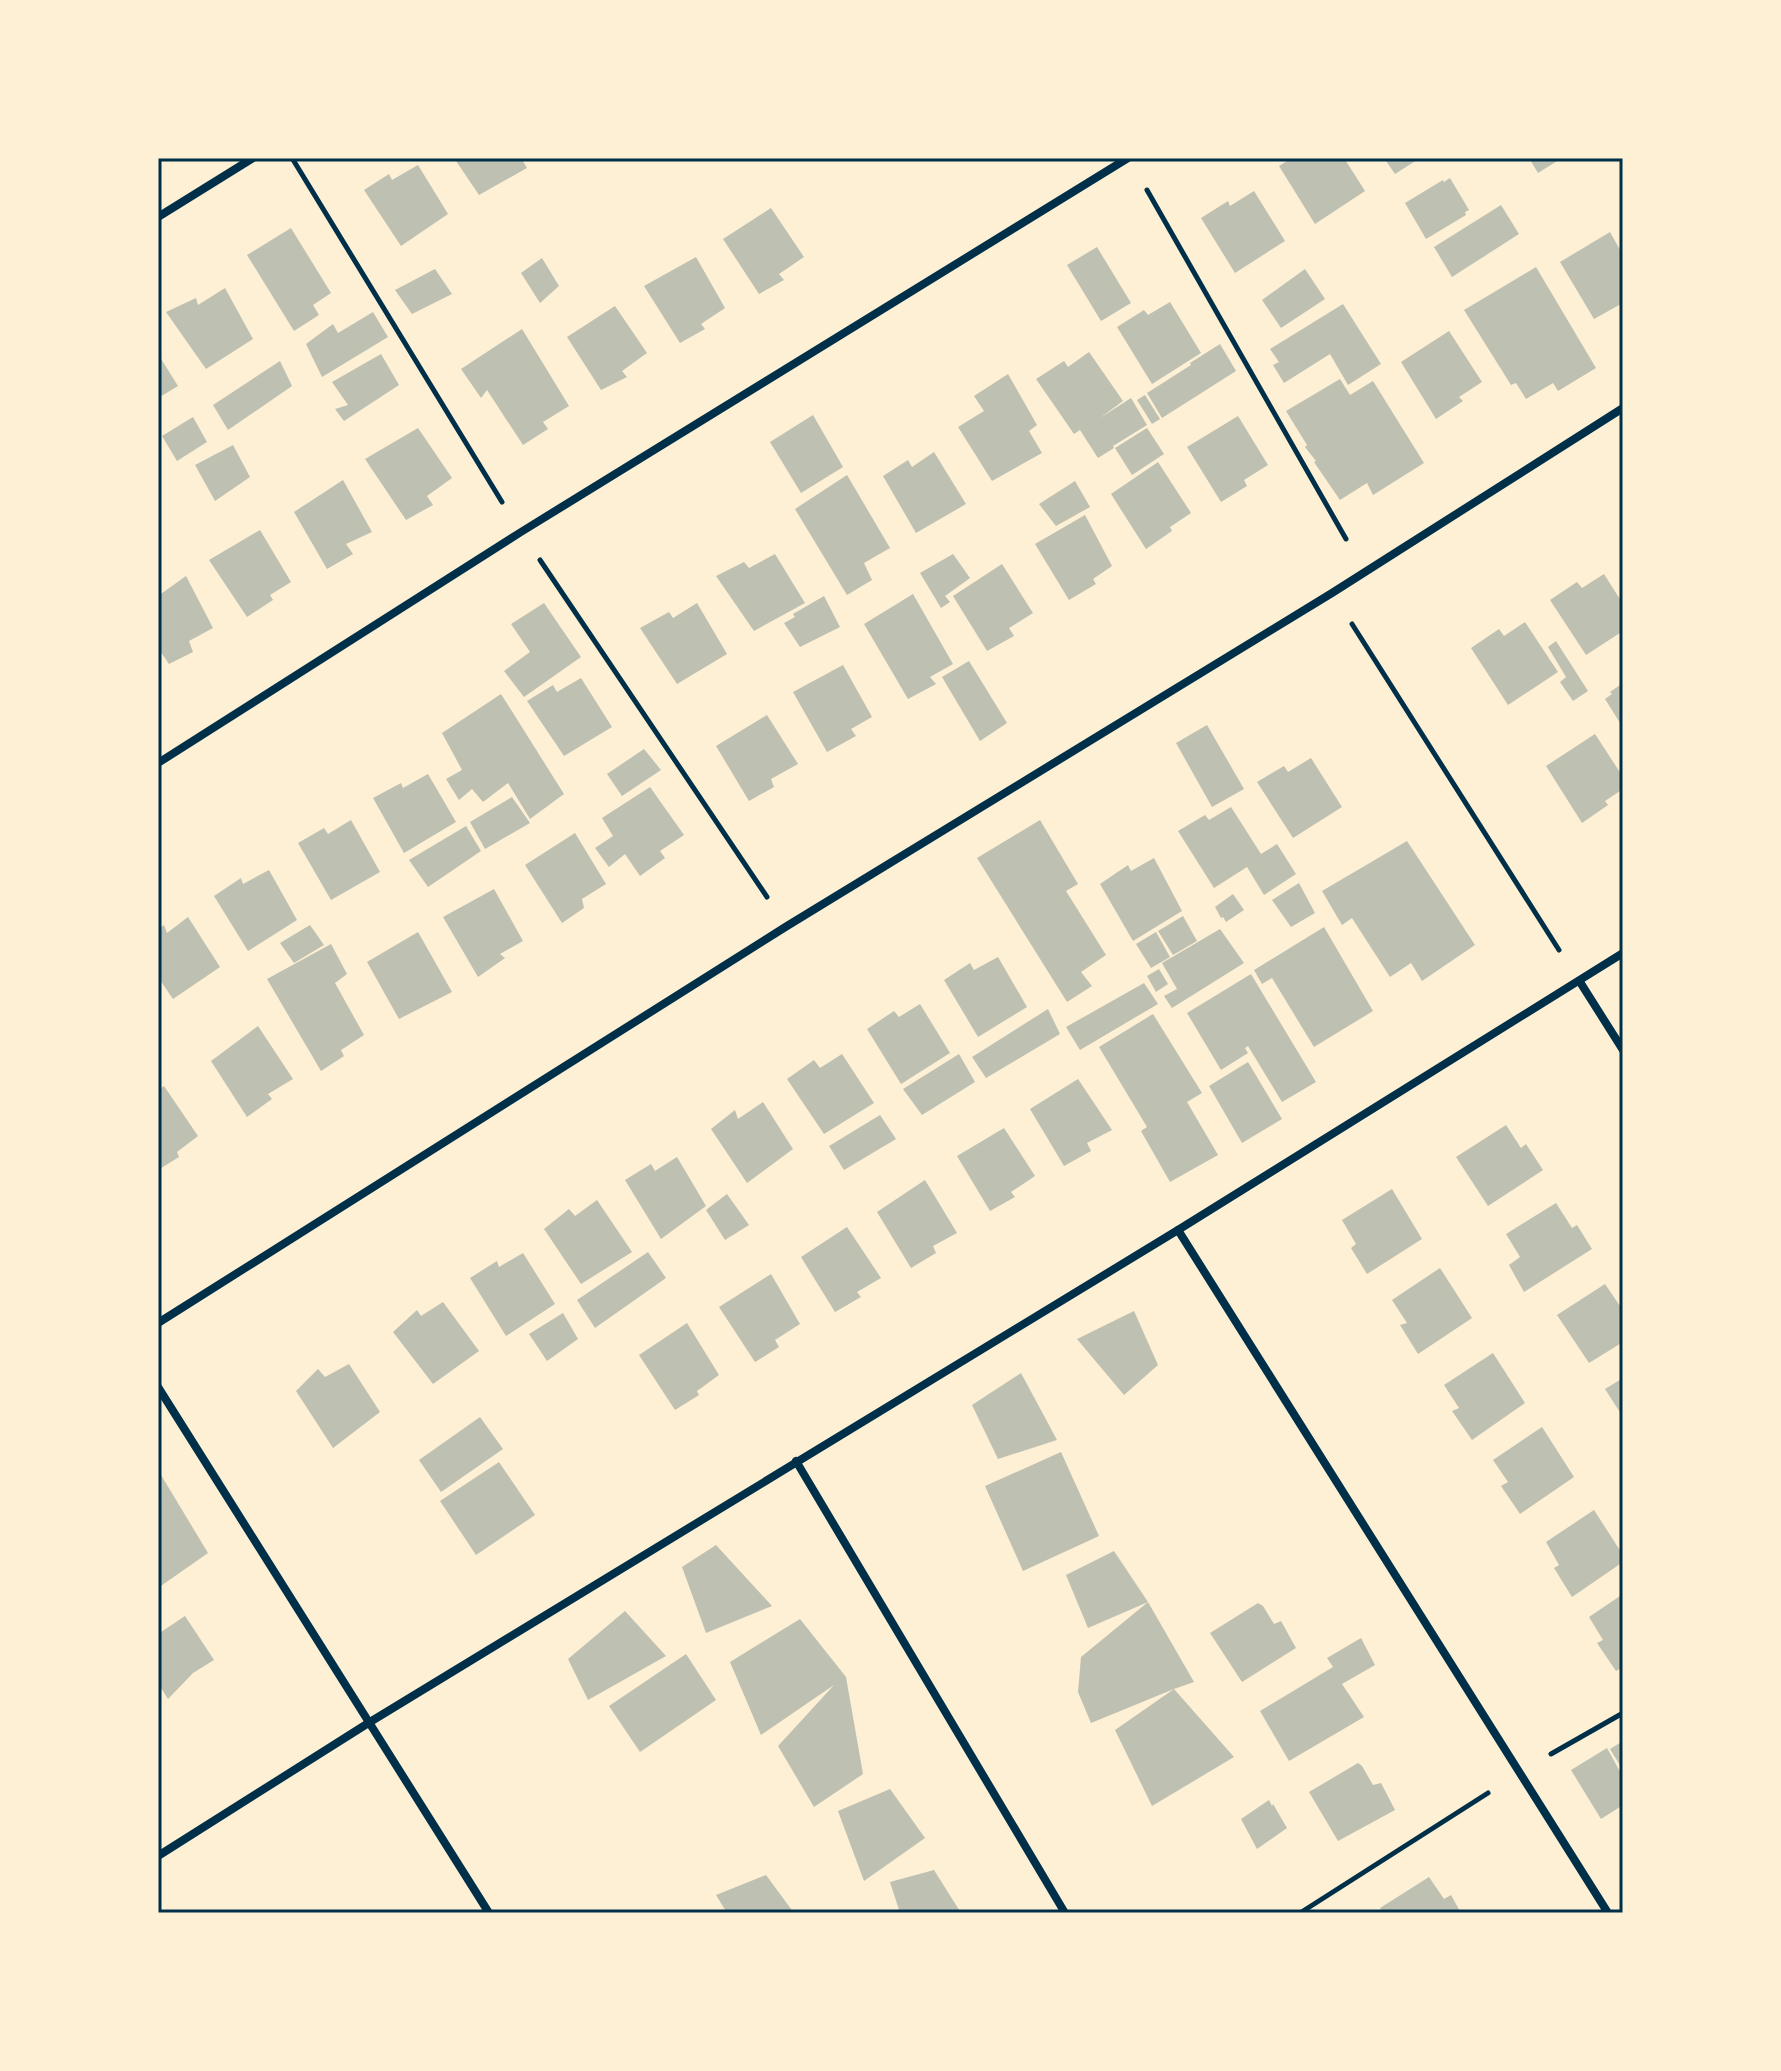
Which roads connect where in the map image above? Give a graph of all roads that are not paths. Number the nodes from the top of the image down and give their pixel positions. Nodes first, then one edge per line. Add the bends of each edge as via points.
1 (253, 158) edge
2 (1128, 158) edge
3 (158, 217) edge
4 (1623, 408) edge
5 (158, 763) edge
6 (1623, 953) edge
7 (1580, 982) junction
8 (1623, 1050) edge
9 (1178, 1230) junction
10 (158, 1323) edge
11 (158, 1387) edge
12 (796, 1461) junction
13 (370, 1722) junction
14 (158, 1856) edge
15 (489, 1913) edge
16 (1065, 1913) edge
17 (1608, 1913) edge

1 - 3 street
2 - 5 street via 534,523
4 - 10 street
6 - 7 street
7 - 8 street
7 - 9 street
9 - 12 street
9 - 17 street
11 - 13 street
12 - 13 street
12 - 16 street
13 - 14 street
13 - 15 street

